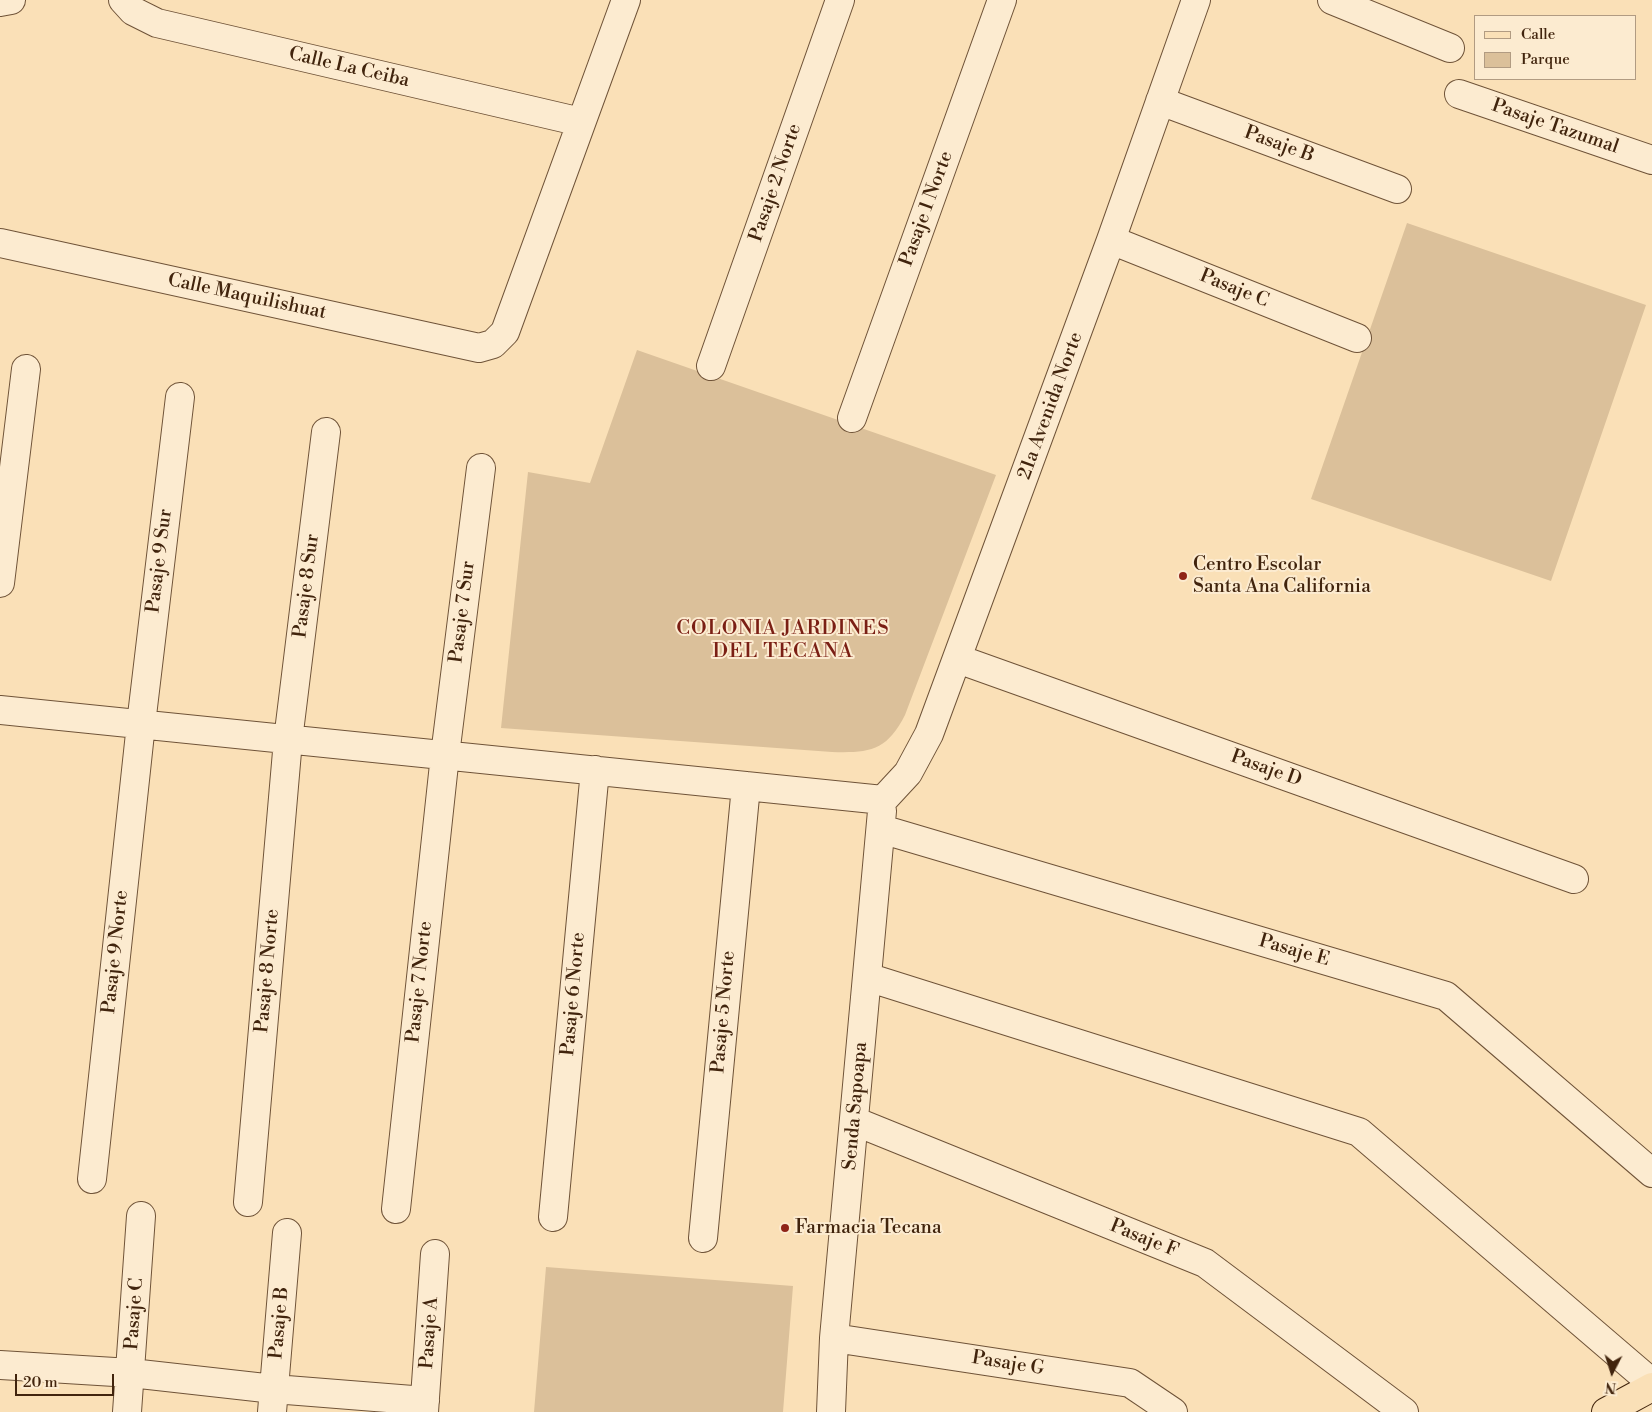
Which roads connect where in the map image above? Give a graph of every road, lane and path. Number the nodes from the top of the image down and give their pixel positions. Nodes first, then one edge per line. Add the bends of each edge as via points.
1 (11, 0) edge
2 (123, 0) edge
3 (626, 0) edge
4 (840, 0) edge
5 (1002, 0) edge
6 (1196, 0) edge
7 (1332, 0) edge
8 (0, 2) edge
9 (1450, 48) dead end
10 (1459, 94) dead end
11 (1160, 101) junction
12 (581, 122) junction
13 (1652, 160) edge
14 (1397, 189) dead end
15 (1111, 240) junction
16 (0, 243) edge
17 (1357, 338) dead end
18 (712, 366) dead end
19 (26, 369) dead end
20 (180, 397) dead end
21 (852, 418) dead end
22 (326, 432) dead end
23 (481, 468) dead end
24 (0, 582) edge
25 (958, 659) junction
26 (0, 710) edge
27 (141, 724) junction
28 (288, 740) junction
29 (444, 755) junction
30 (596, 770) junction
31 (746, 786) junction
32 (884, 800) junction
33 (881, 829) junction
34 (1574, 879) dead end
35 (868, 977) junction
36 (854, 1121) junction
37 (1652, 1174) edge
38 (92, 1179) dead end
39 (248, 1202) dead end
40 (396, 1208) dead end
41 (141, 1216) dead end
42 (553, 1217) dead end
43 (287, 1234) dead end
44 (703, 1238) dead end
45 (435, 1254) dead end
46 (834, 1338) junction
47 (0, 1366) edge
48 (131, 1373) junction
49 (1652, 1383) edge
50 (1652, 1387) edge
51 (273, 1401) edge
52 (424, 1407) edge
53 (127, 1412) edge
54 (830, 1412) edge
55 (1173, 1412) edge
56 (1404, 1412) edge
57 (1606, 1412) edge

1 - 8 street
2 - 12 street, Calle La Ceiba via 133,11 157,23
3 - 12 street
4 - 18 street, Pasaje 2 Norte
5 - 21 street, Pasaje 1 Norte
6 - 11 street, 21a Avenida Norte
7 - 9 street
10 - 13 street, Pasaje Tazumal
11 - 14 street, Pasaje B
11 - 15 street, 21a Avenida Norte
12 - 16 street, Calle Maquilishuat via 504,332 493,344 478,348
15 - 17 street, Pasaje C
15 - 25 street, 21a Avenida Norte
19 - 24 street
20 - 27 street, Pasaje 9 Sur
22 - 28 street, Pasaje 8 Sur
23 - 29 street, Pasaje 7 Sur
25 - 32 street, 21a Avenida Norte via 925,742 908,773
25 - 34 street, Pasaje D
26 - 27 street
27 - 28 street
27 - 38 street, Pasaje 9 Norte
28 - 29 street
28 - 39 street, Pasaje 8 Norte
29 - 30 street
29 - 40 street, Pasaje 7 Norte
30 - 31 street
30 - 42 street, Pasaje 6 Norte
31 - 32 street
31 - 44 street, Pasaje 5 Norte
32 - 33 street, Senda Sapoapa
33 - 35 street, Senda Sapoapa
33 - 37 street, Pasaje E via 1446,996
35 - 36 street, Senda Sapoapa
35 - 49 street via 1359,1132
36 - 46 street, Senda Sapoapa
36 - 56 street, Pasaje F via 1204,1263
41 - 48 street, Pasaje C
43 - 51 street, Pasaje B
45 - 52 street, Pasaje A
46 - 54 street, Senda Sapoapa
46 - 55 street, Pasaje G via 1130,1383
47 - 48 street
48 - 51 street
48 - 53 street, Pasaje C
50 - 57 main road
51 - 52 street

